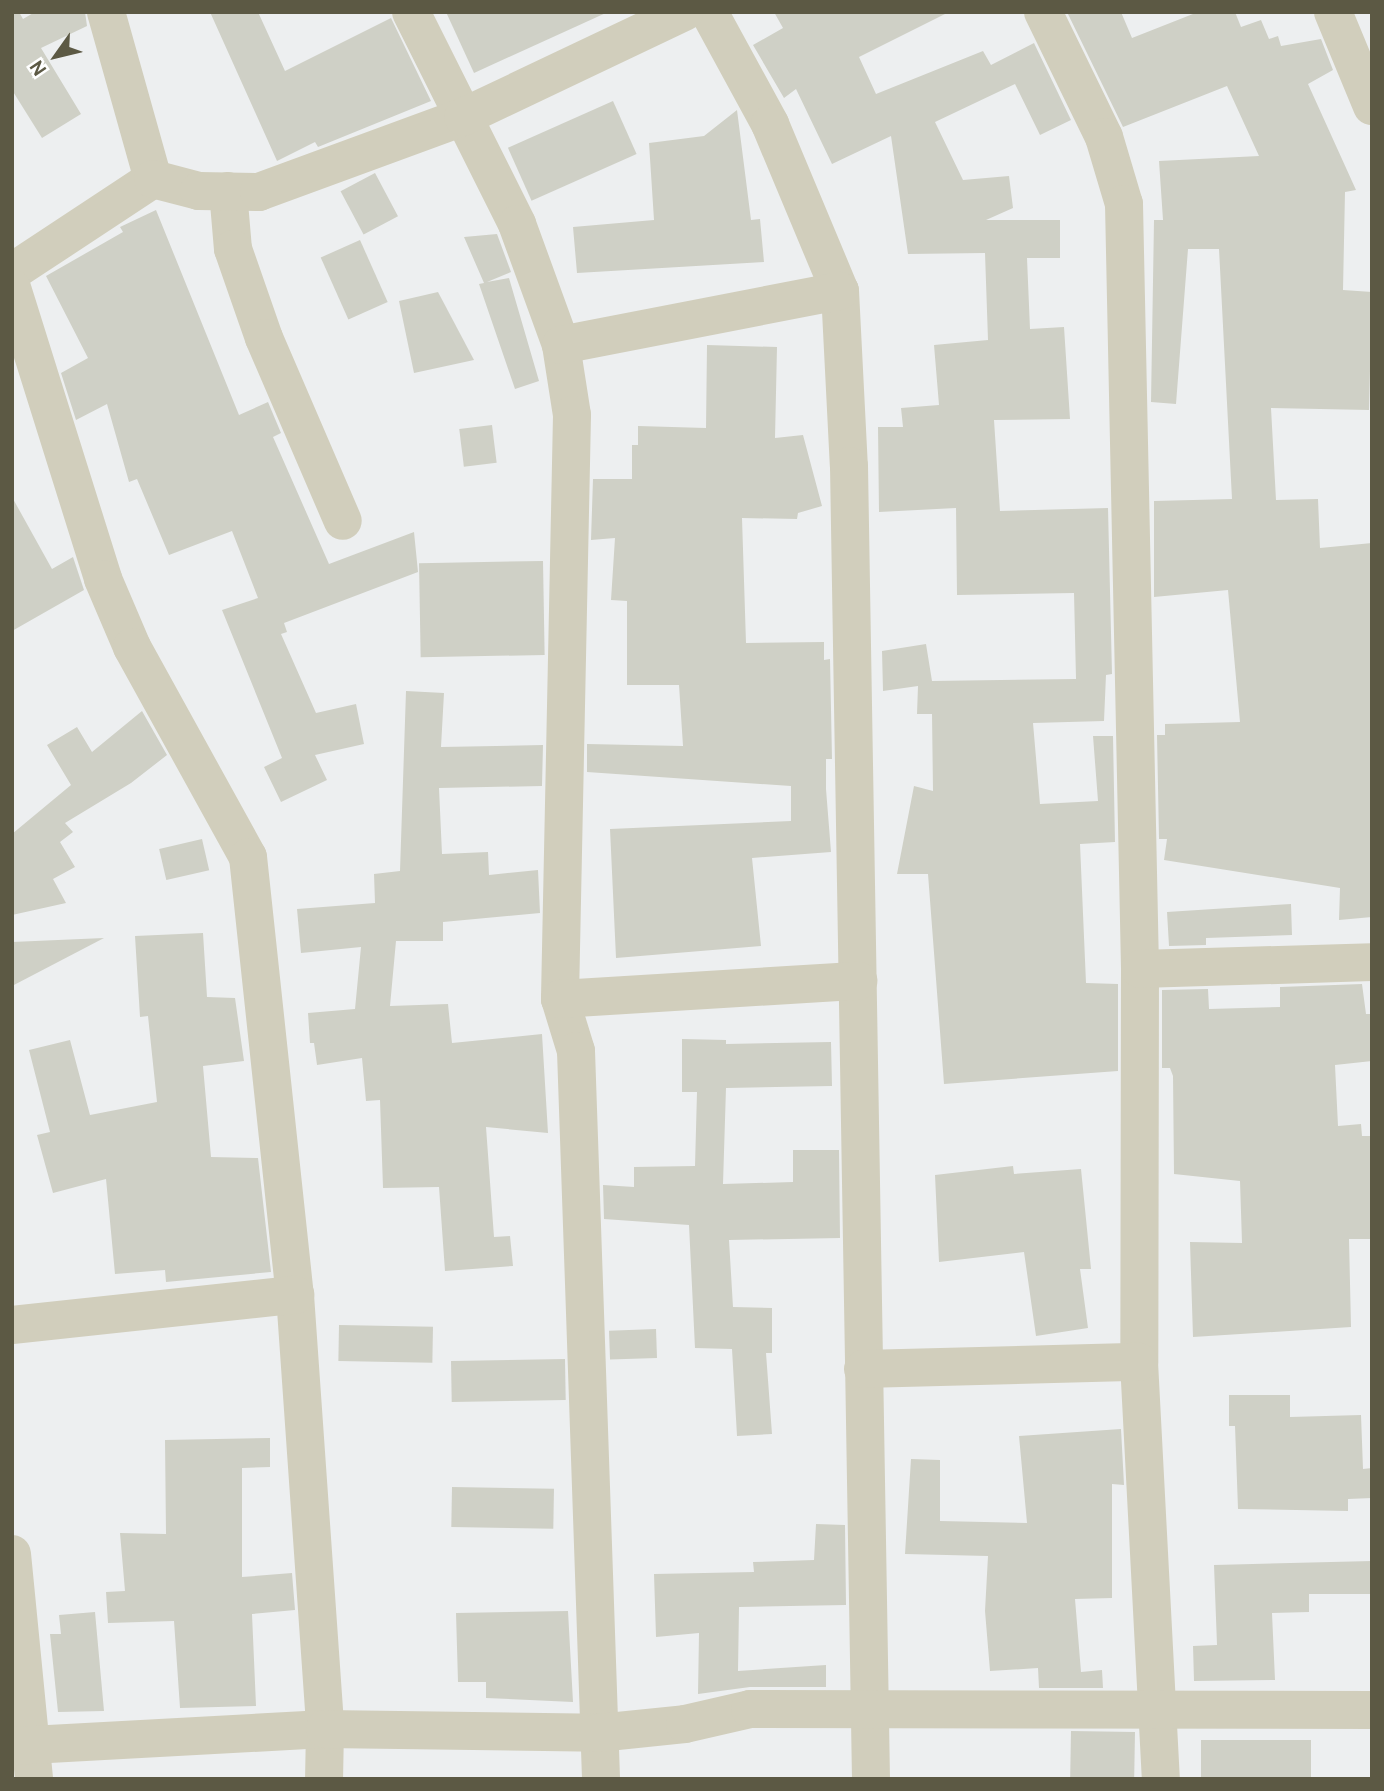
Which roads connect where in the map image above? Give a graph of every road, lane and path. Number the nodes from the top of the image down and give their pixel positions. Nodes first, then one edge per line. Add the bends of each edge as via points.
1 (106, 12) edge
2 (411, 12) edge
3 (684, 12) edge
4 (709, 12) edge
5 (1043, 12) edge
6 (1333, 12) edge
7 (1372, 106) edge
8 (463, 117) junction
9 (153, 179) junction
10 (228, 191) junction
11 (12, 272) edge
12 (12, 288) edge
13 (840, 291) junction
14 (561, 345) junction
15 (343, 522) dead end
16 (1372, 962) edge
17 (1140, 969) junction
18 (858, 981) junction
19 (560, 999) junction
20 (295, 1295) junction
21 (12, 1325) edge
22 (1139, 1362) junction
23 (863, 1369) junction
24 (12, 1554) edge
25 (868, 1708) junction
26 (1372, 1710) edge
27 (1155, 1712) junction
28 (325, 1729) junction
29 (598, 1733) junction
30 (27, 1756) edge
31 (324, 1779) edge
32 (601, 1779) edge
33 (871, 1779) edge
34 (1161, 1779) edge

1 - 9 street
2 - 8 street
3 - 8 street
4 - 13 street via 780,145
5 - 17 street via 1104,137 1124,204
6 - 7 street
8 - 10 street via 259,192
8 - 14 street via 517,224
9 - 10 street via 199,191
9 - 11 street
10 - 15 street via 233,249 264,338
12 - 20 street via 103,579 132,647 248,857
13 - 14 street
13 - 18 street via 849,466
14 - 19 street via 572,415
16 - 17 street
17 - 22 street
18 - 19 street
18 - 23 street
19 - 29 street via 576,1051 595,1506
20 - 21 street
20 - 28 street
22 - 23 street
22 - 27 street
23 - 25 street
24 - 30 street
25 - 27 street
25 - 29 street via 750,1709 685,1724
25 - 33 street
26 - 27 street
27 - 34 street
28 - 29 street
28 - 30 street
28 - 31 street
29 - 32 street

